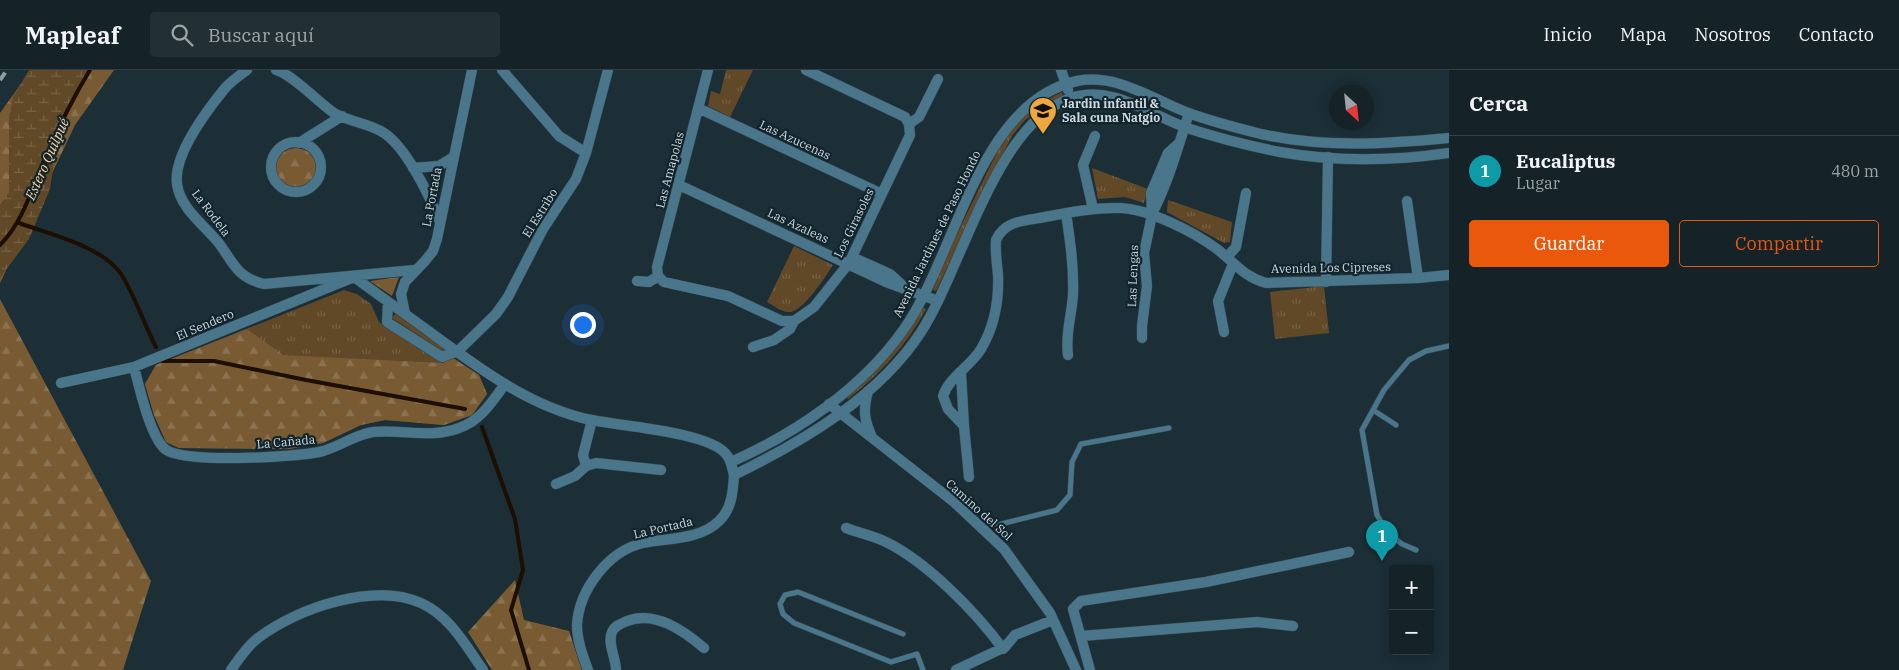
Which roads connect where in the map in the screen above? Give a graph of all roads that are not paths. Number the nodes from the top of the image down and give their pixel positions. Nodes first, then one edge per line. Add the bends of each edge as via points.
1 (247, 70) edge
2 (276, 70) edge
3 (472, 70) edge
4 (502, 70) edge
5 (608, 70) edge
6 (708, 70) edge
7 (806, 70) edge
8 (1061, 70) edge
9 (938, 79) dead end
10 (1066, 84) junction
11 (1071, 98) junction
12 (698, 108) junction
13 (1189, 113) junction
14 (342, 116) junction
15 (909, 124) junction
16 (1184, 127) junction
17 (1094, 136) dead end
18 (1449, 138) edge
19 (299, 142) junction
20 (586, 153) junction
21 (1449, 153) edge
22 (1328, 157) junction
23 (452, 158) junction
24 (413, 168) junction
25 (679, 185) junction
26 (1246, 193) dead end
27 (882, 194) junction
28 (1407, 200) dead end
29 (1093, 209) junction
30 (1066, 213) junction
31 (1152, 215) junction
32 (440, 222) junction
33 (850, 260) junction
34 (1230, 260) junction
35 (414, 270) junction
36 (1449, 275) edge
37 (658, 276) junction
38 (354, 277) junction
39 (1418, 278) junction
40 (636, 281) dead end
41 (1326, 282) junction
42 (924, 295) junction
43 (938, 301) junction
44 (388, 302) junction
45 (405, 314) junction
46 (794, 321) junction
47 (1224, 332) dead end
48 (1142, 338) dead end
49 (1449, 346) edge
50 (753, 347) dead end
51 (458, 351) junction
52 (1068, 355) dead end
53 (134, 367) junction
54 (962, 373) junction
55 (61, 383) dead end
56 (505, 384) junction
57 (868, 391) junction
58 (829, 404) junction
59 (1372, 410) junction
60 (838, 414) junction
61 (592, 420) junction
62 (964, 426) junction
63 (1396, 426) dead end
64 (1170, 428) dead end
65 (873, 438) junction
66 (731, 462) junction
67 (586, 466) junction
68 (661, 470) dead end
69 (734, 475) junction
70 (969, 477) dead end
71 (556, 484) dead end
72 (846, 528) dead end
73 (985, 528) junction
74 (1416, 550) dead end
75 (1349, 552) dead end
76 (1053, 620) junction
77 (1293, 626) dead end
78 (903, 634) dead end
79 (1081, 636) junction
80 (704, 648) dead end
81 (1003, 649) junction
82 (231, 670) edge
83 (483, 670) edge
84 (588, 670) edge
85 (616, 670) edge
86 (923, 670) edge
87 (956, 670) edge
88 (1076, 670) edge
89 (1090, 670) edge

1 - 38 street, La Rodela via 227,86 192,135 177,164 177,184 183,200 230,263 249,280 264,284
2 - 14 street
3 - 23 street, La Portada
4 - 20 street via 559,136
5 - 20 street, El Estribo
6 - 12 street, Las Amapolas
7 - 15 street via 905,117
8 - 10 street
9 - 15 street, Los Girasoles via 919,117
10 - 11 street
10 - 13 street, Avenida Jardines de Paso Hondo via 1089,80 1118,83
10 - 42 street, Avenida Jardines de Paso Hondo via 1028,104 1003,132 984,165
11 - 16 street via 1108,96 1136,104
11 - 43 street via 1047,110 1013,146
12 - 25 street, Las Amapolas
12 - 27 street, Las Azucenas
13 - 16 street, Las Lengas
13 - 18 street, Avenida Jardines de Paso Hondo via 1264,135 1322,142 1374,145
14 - 19 street
14 - 24 street via 385,134
15 - 27 street, Los Girasoles via 910,135
16 - 22 street via 1281,152
16 - 31 street, Las Lengas
17 - 29 street via 1082,165
19 - 19 street via 284,146 271,164 279,185 294,192 302,191 316,181 321,165 314,150
20 - 51 street, El Estribo via 576,179 543,229 508,297 496,314
21 - 22 street via 1366,160
22 - 41 street
23 - 24 street via 439,166
23 - 32 street, La Portada
24 - 32 street
25 - 33 street, Las Azaleas
25 - 37 street, Las Amapolas via 657,267
26 - 34 street via 1236,247
27 - 33 street, Los Girasoles
28 - 39 street
29 - 30 street, Avenida Los Cipreses
29 - 31 street, Avenida Los Cipreses via 1122,208
30 - 52 street via 1073,267 1073,296 1066,338
30 - 54 street, Avenida Los Cipreses via 1011,224 999,234 995,248 998,298 992,326 981,349
31 - 34 street, Avenida Los Cipreses via 1200,238
31 - 48 street, Las Lengas via 1144,253 1147,286
32 - 35 street, La Portada via 433,251
33 - 42 street, Las Azaleas via 886,282
33 - 46 street, Los Girasoles via 814,307
34 - 41 street, Avenida Los Cipreses via 1254,280 1266,283
34 - 47 street via 1218,301
35 - 38 street, La Rodela
35 - 45 street, La Portada via 401,294
36 - 39 street, Avenida Los Cipreses
37 - 40 street via 649,282
37 - 46 street via 664,282 728,296 782,321
38 - 44 street
38 - 53 street, El Sendero
39 - 41 street, Avenida Los Cipreses
42 - 43 street, Las Azaleas
42 - 58 street, Avenida Jardines de Paso Hondo via 905,329 881,357
43 - 57 street via 921,332 900,359
44 - 45 street
44 - 51 street via 387,322 442,357
45 - 51 street
46 - 50 street, Los Girasoles via 790,329 774,340
49 - 59 lane via 1426,351 1409,360
51 - 56 street
53 - 55 street, El Sendero
53 - 56 street, La Cañada via 147,413 165,449 180,455 210,457 288,456 321,452 372,432 436,434 475,420
54 - 62 street
54 - 62 street, Avenida Los Cipreses via 951,382 943,396 948,409
56 - 61 street via 545,406
57 - 60 street
57 - 65 street, Camino del Sol via 864,420
58 - 60 street, Camino del Sol
58 - 66 street, Avenida Jardines de Paso Hondo via 788,432
59 - 63 lane
59 - 74 lane via 1362,430 1377,515 1388,533
60 - 65 street, Camino del Sol
60 - 69 street via 779,453
61 - 66 street via 678,434 714,444
61 - 67 street via 583,454
62 - 70 street
64 - 73 lane via 1082,444 1072,462 1070,495 1056,510
65 - 73 street, Camino del Sol
66 - 69 street, La Portada
67 - 68 street via 596,464
67 - 71 street via 576,476
69 - 84 street, La Portada via 732,501 720,521 701,532 622,551 603,568 582,602 577,625 579,644
72 - 81 street via 885,542 928,569 987,628
73 - 76 street, Camino del Sol via 1029,580
75 - 79 street via 1206,582 1081,601 1073,609
76 - 81 street via 1015,635
76 - 88 street, Camino del Sol
77 - 79 street via 1257,622
78 - 86 lane via 798,592 785,595 780,604 783,614 794,623 891,662 917,654
79 - 89 street
80 - 85 street via 672,625 652,619 634,619 618,625 610,638
81 - 87 street
82 - 83 street via 256,639 280,623 342,600 380,596 404,598 434,610 457,632

